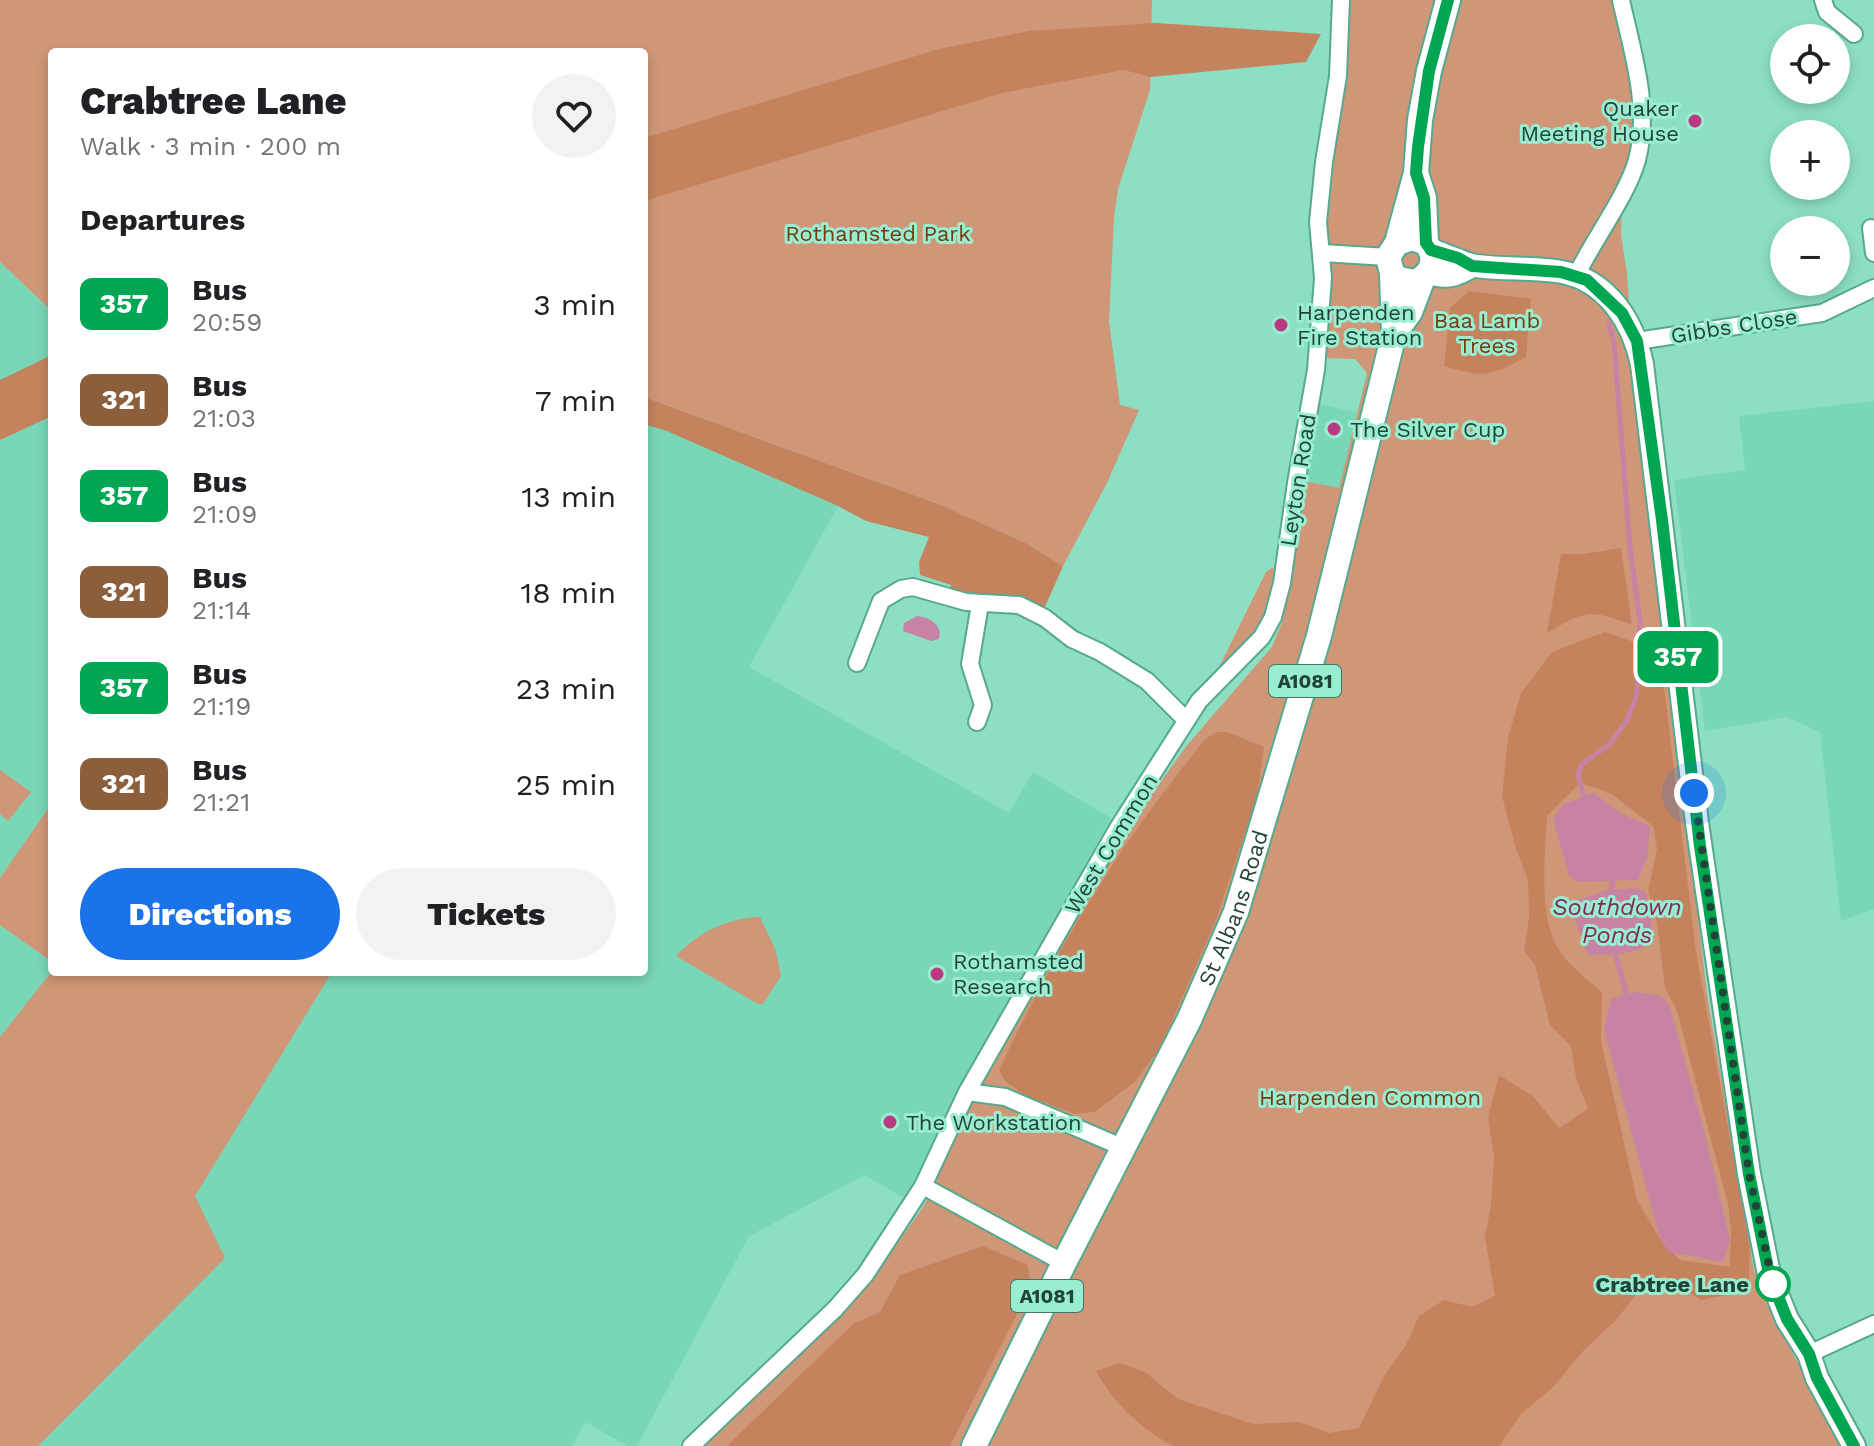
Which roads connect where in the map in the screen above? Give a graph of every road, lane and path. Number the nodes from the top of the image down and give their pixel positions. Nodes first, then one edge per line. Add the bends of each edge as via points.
1 (1341, 0) edge
2 (1448, 0) edge
3 (1621, 0) edge
4 (1823, 0) edge
5 (1854, 34) dead end
6 (1416, 173) junction
7 (1871, 228) dead end
8 (1322, 253) junction
9 (1874, 253) edge
10 (1392, 258) junction
11 (1427, 261) junction
12 (1576, 276) junction
13 (1874, 288) edge
14 (1394, 334) junction
15 (1637, 341) junction
16 (980, 604) junction
17 (857, 663) dead end
18 (1214, 683) joint
19 (1186, 720) junction
20 (977, 722) dead end
21 (967, 1092) junction
22 (1124, 1148) junction
23 (923, 1186) junction
24 (1064, 1263) junction
25 (1874, 1324) edge
26 (1809, 1354) junction
27 (691, 1446) edge
28 (974, 1446) edge
29 (1854, 1446) edge

1 - 8 street, Leyton Road via 1338,76 1318,222
2 - 6 main road, St Albans Road / A1081 via 1429,71
3 - 12 street via 1640,85 1637,160
4 - 5 street via 1827,12
6 - 10 main road, St Albans Road / A1081
6 - 11 main road, St Albans Road / A1081 via 1424,198
7 - 9 street
8 - 10 street
8 - 18 street, Leyton Road via 1316,370 1282,583 1262,637
10 - 11 main road via 1412,238
10 - 11 main road via 1407,283
10 - 14 main road, St Albans Road / A1081
11 - 12 street via 1458,258 1472,266
11 - 14 main road, St Albans Road / A1081 via 1410,312
12 - 15 street via 1616,306
13 - 15 street, Gibbs Close via 1822,313
14 - 22 main road, St Albans Road / A1081 via 1319,636 1236,912
15 - 26 street via 1699,837 1749,1174 1769,1274 1787,1319
16 - 17 street via 913,587 891,593 881,601
16 - 19 street via 1019,605 1045,618 1147,681
16 - 20 street via 970,664 983,705
18 - 19 street, West Common
19 - 21 street, West Common
21 - 22 street via 1005,1097
21 - 23 street, West Common
22 - 24 main road, St Albans Road / A1081
23 - 24 street
23 - 27 street, West Common via 865,1275 835,1309
24 - 28 main road, St Albans Road / A1081
25 - 26 street
26 - 29 street

